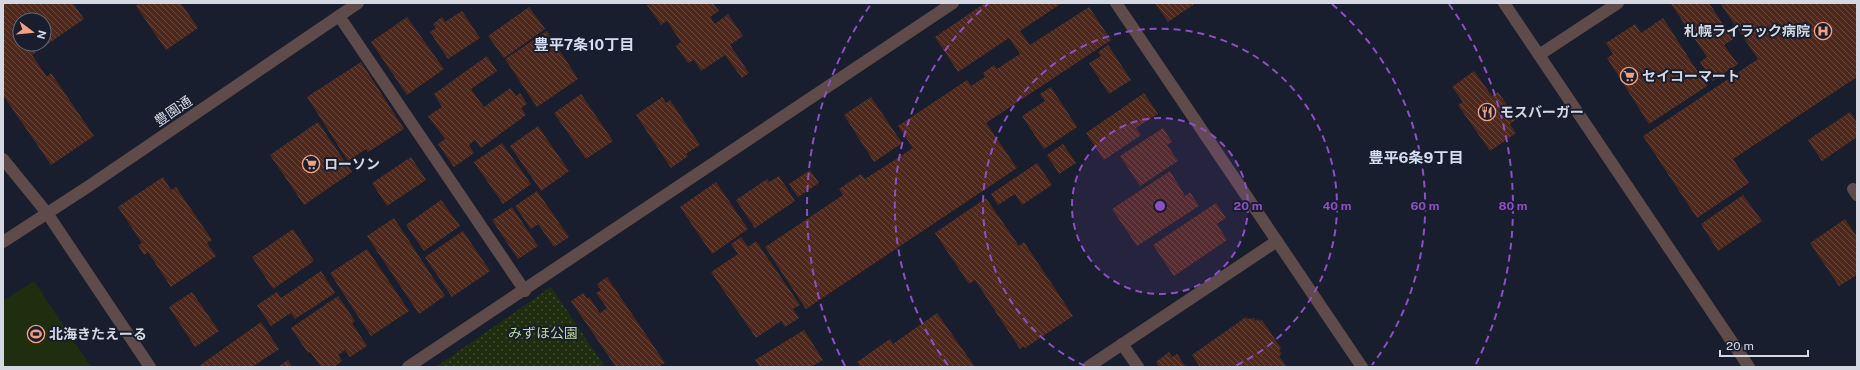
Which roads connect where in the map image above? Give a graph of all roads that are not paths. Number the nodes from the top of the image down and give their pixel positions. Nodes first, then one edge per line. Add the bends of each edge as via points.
1 (358, 3) edge
2 (953, 3) edge
3 (1116, 3) edge
4 (1504, 3) edge
5 (1618, 3) edge
6 (339, 16) junction
7 (1539, 55) junction
8 (3, 159) edge
9 (47, 213) junction
10 (1277, 241) junction
11 (3, 242) edge
12 (525, 291) junction
13 (1122, 344) junction
14 (150, 367) edge
15 (408, 367) edge
16 (1088, 367) edge
17 (1138, 367) edge
18 (1362, 367) edge
19 (1749, 367) edge

1 - 6 street, 豊園通
2 - 12 street
3 - 10 street
4 - 7 street
5 - 7 street
6 - 9 street, 豊園通
6 - 12 street
7 - 19 street
8 - 9 street
9 - 11 street, 豊園通
9 - 14 street
10 - 13 street
10 - 18 street
12 - 15 street
13 - 16 street
13 - 17 street

